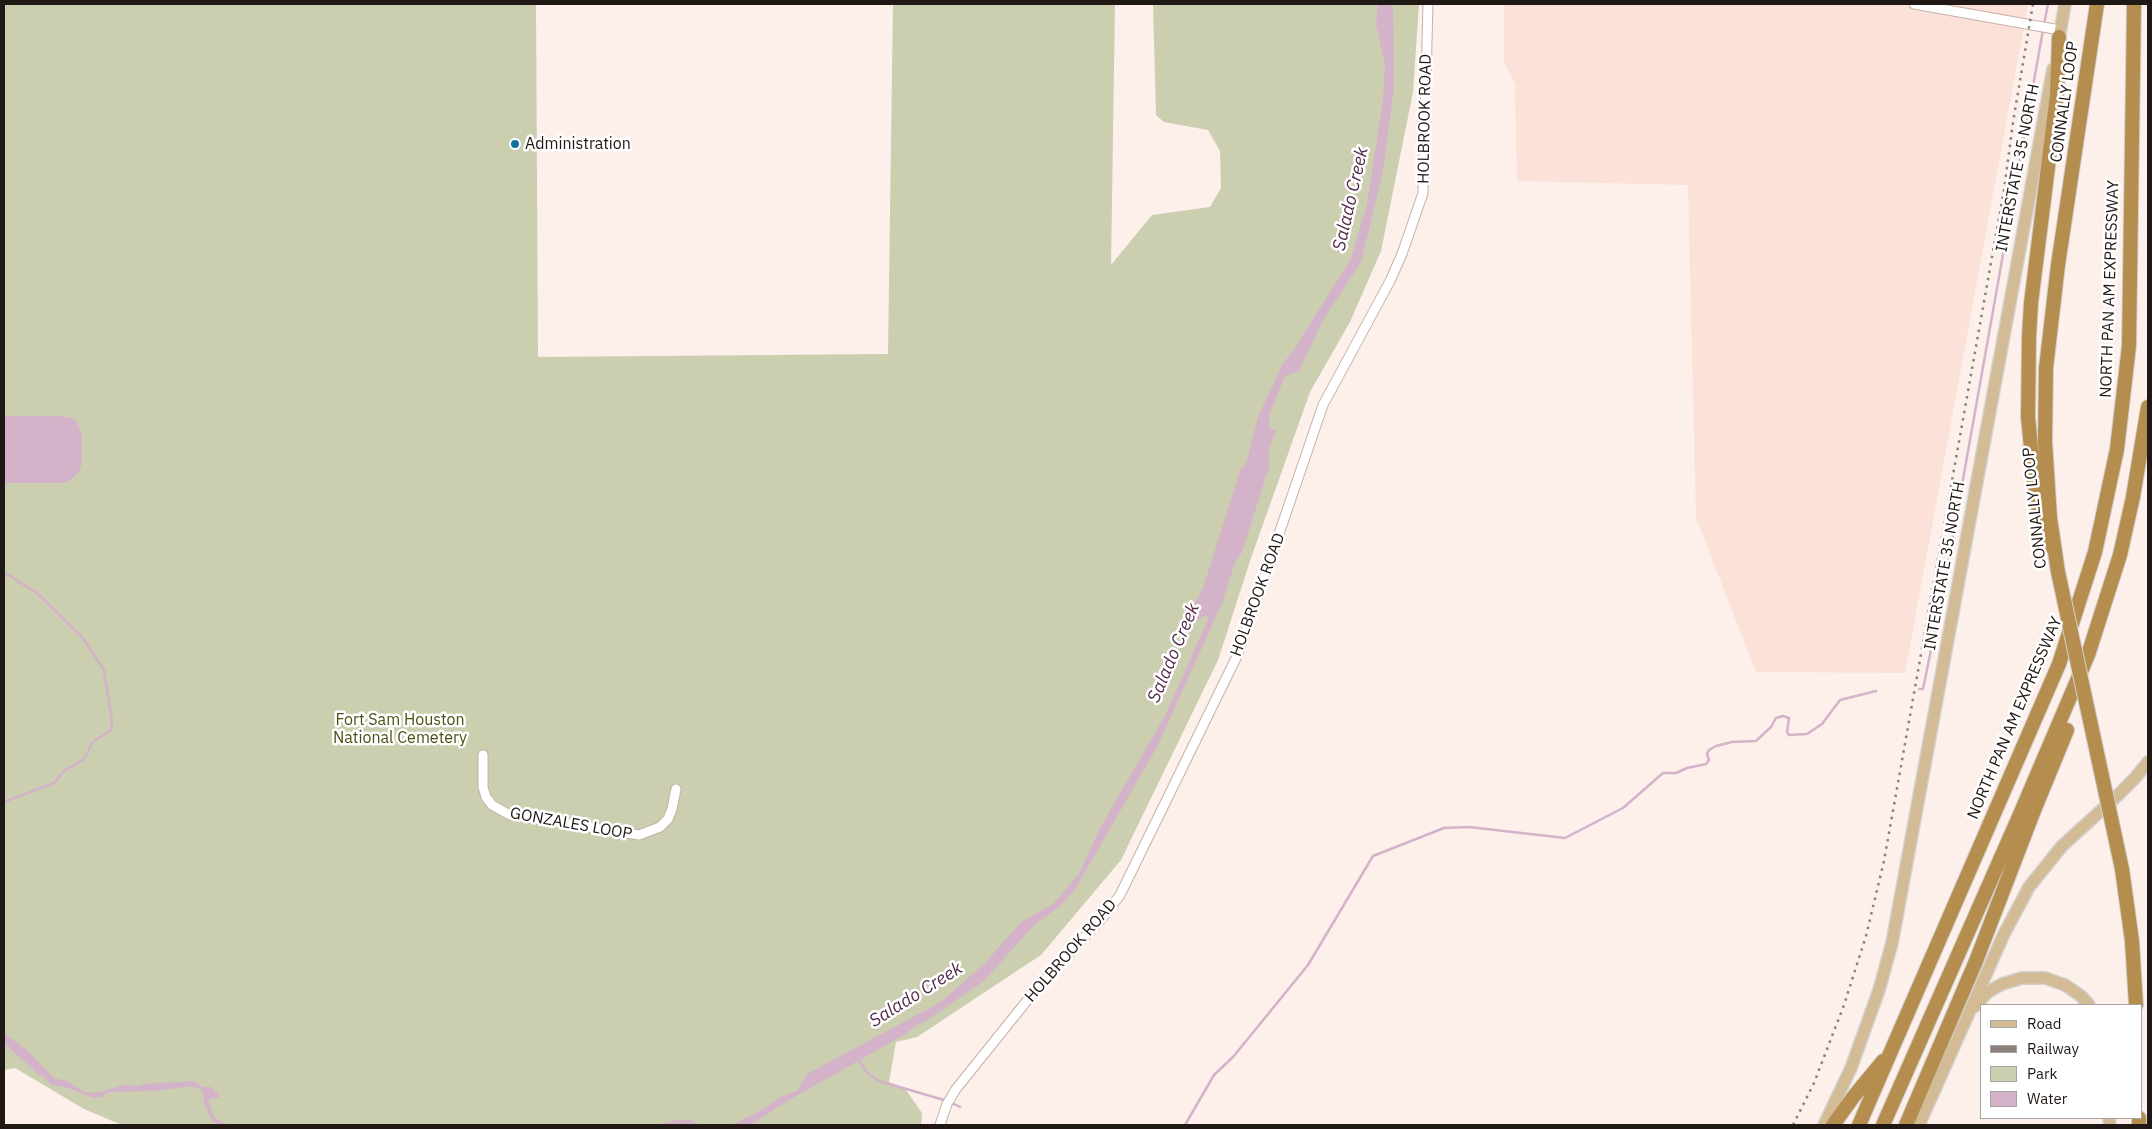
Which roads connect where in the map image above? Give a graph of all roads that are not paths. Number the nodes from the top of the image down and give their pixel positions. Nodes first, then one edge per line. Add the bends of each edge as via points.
1 (1428, 4) edge
2 (1914, 4) edge
3 (2065, 4) edge
4 (2097, 4) edge
5 (2134, 4) edge
6 (2060, 34) junction
7 (2148, 406) edge
8 (2045, 518) junction
9 (2120, 555) junction
10 (483, 755) dead end
11 (2148, 762) edge
12 (676, 789) dead end
13 (2088, 1004) edge
14 (2136, 1004) edge
15 (1968, 1014) junction
16 (1893, 1049) junction
17 (940, 1125) edge
18 (1824, 1125) edge
19 (1833, 1125) edge
20 (1859, 1125) edge
21 (1883, 1125) edge
22 (1906, 1125) edge
23 (1919, 1125) edge

1 - 17 street, HOLBROOK ROAD via 1423,193 1390,282 1323,405 1238,654 1120,895 1038,987 956,1089
2 - 6 street via 2044,28
3 - 6 main road, INTERSTATE 35 NORTH
4 - 8 highway, CONNALLY LOOP via 2046,368
5 - 16 highway, NORTH PAN AM EXPRESSWAY via 2129,346 2118,441 2104,518 2088,580 2060,664
6 - 8 highway via 2056,105 2028,337 2028,417 2035,489
6 - 18 main road, INTERSTATE 35 NORTH via 1892,944 1851,1068
7 - 9 highway via 2135,489
8 - 14 highway, CONNALLY LOOP, bridge via 2122,869 2132,941
9 - 21 highway via 2099,622 2067,704
9 - 22 highway via 2098,647 2070,723 1976,961
10 - 12 street, GONZALES LOOP via 486,797 492,805 510,815 639,835 660,827 668,819
11 - 15 main road via 2136,778 2062,846 2029,887
13 - 15 main road via 2065,985 2045,978 2022,978 1988,992
15 - 23 main road
16 - 19 highway
16 - 20 highway, NORTH PAN AM EXPRESSWAY

